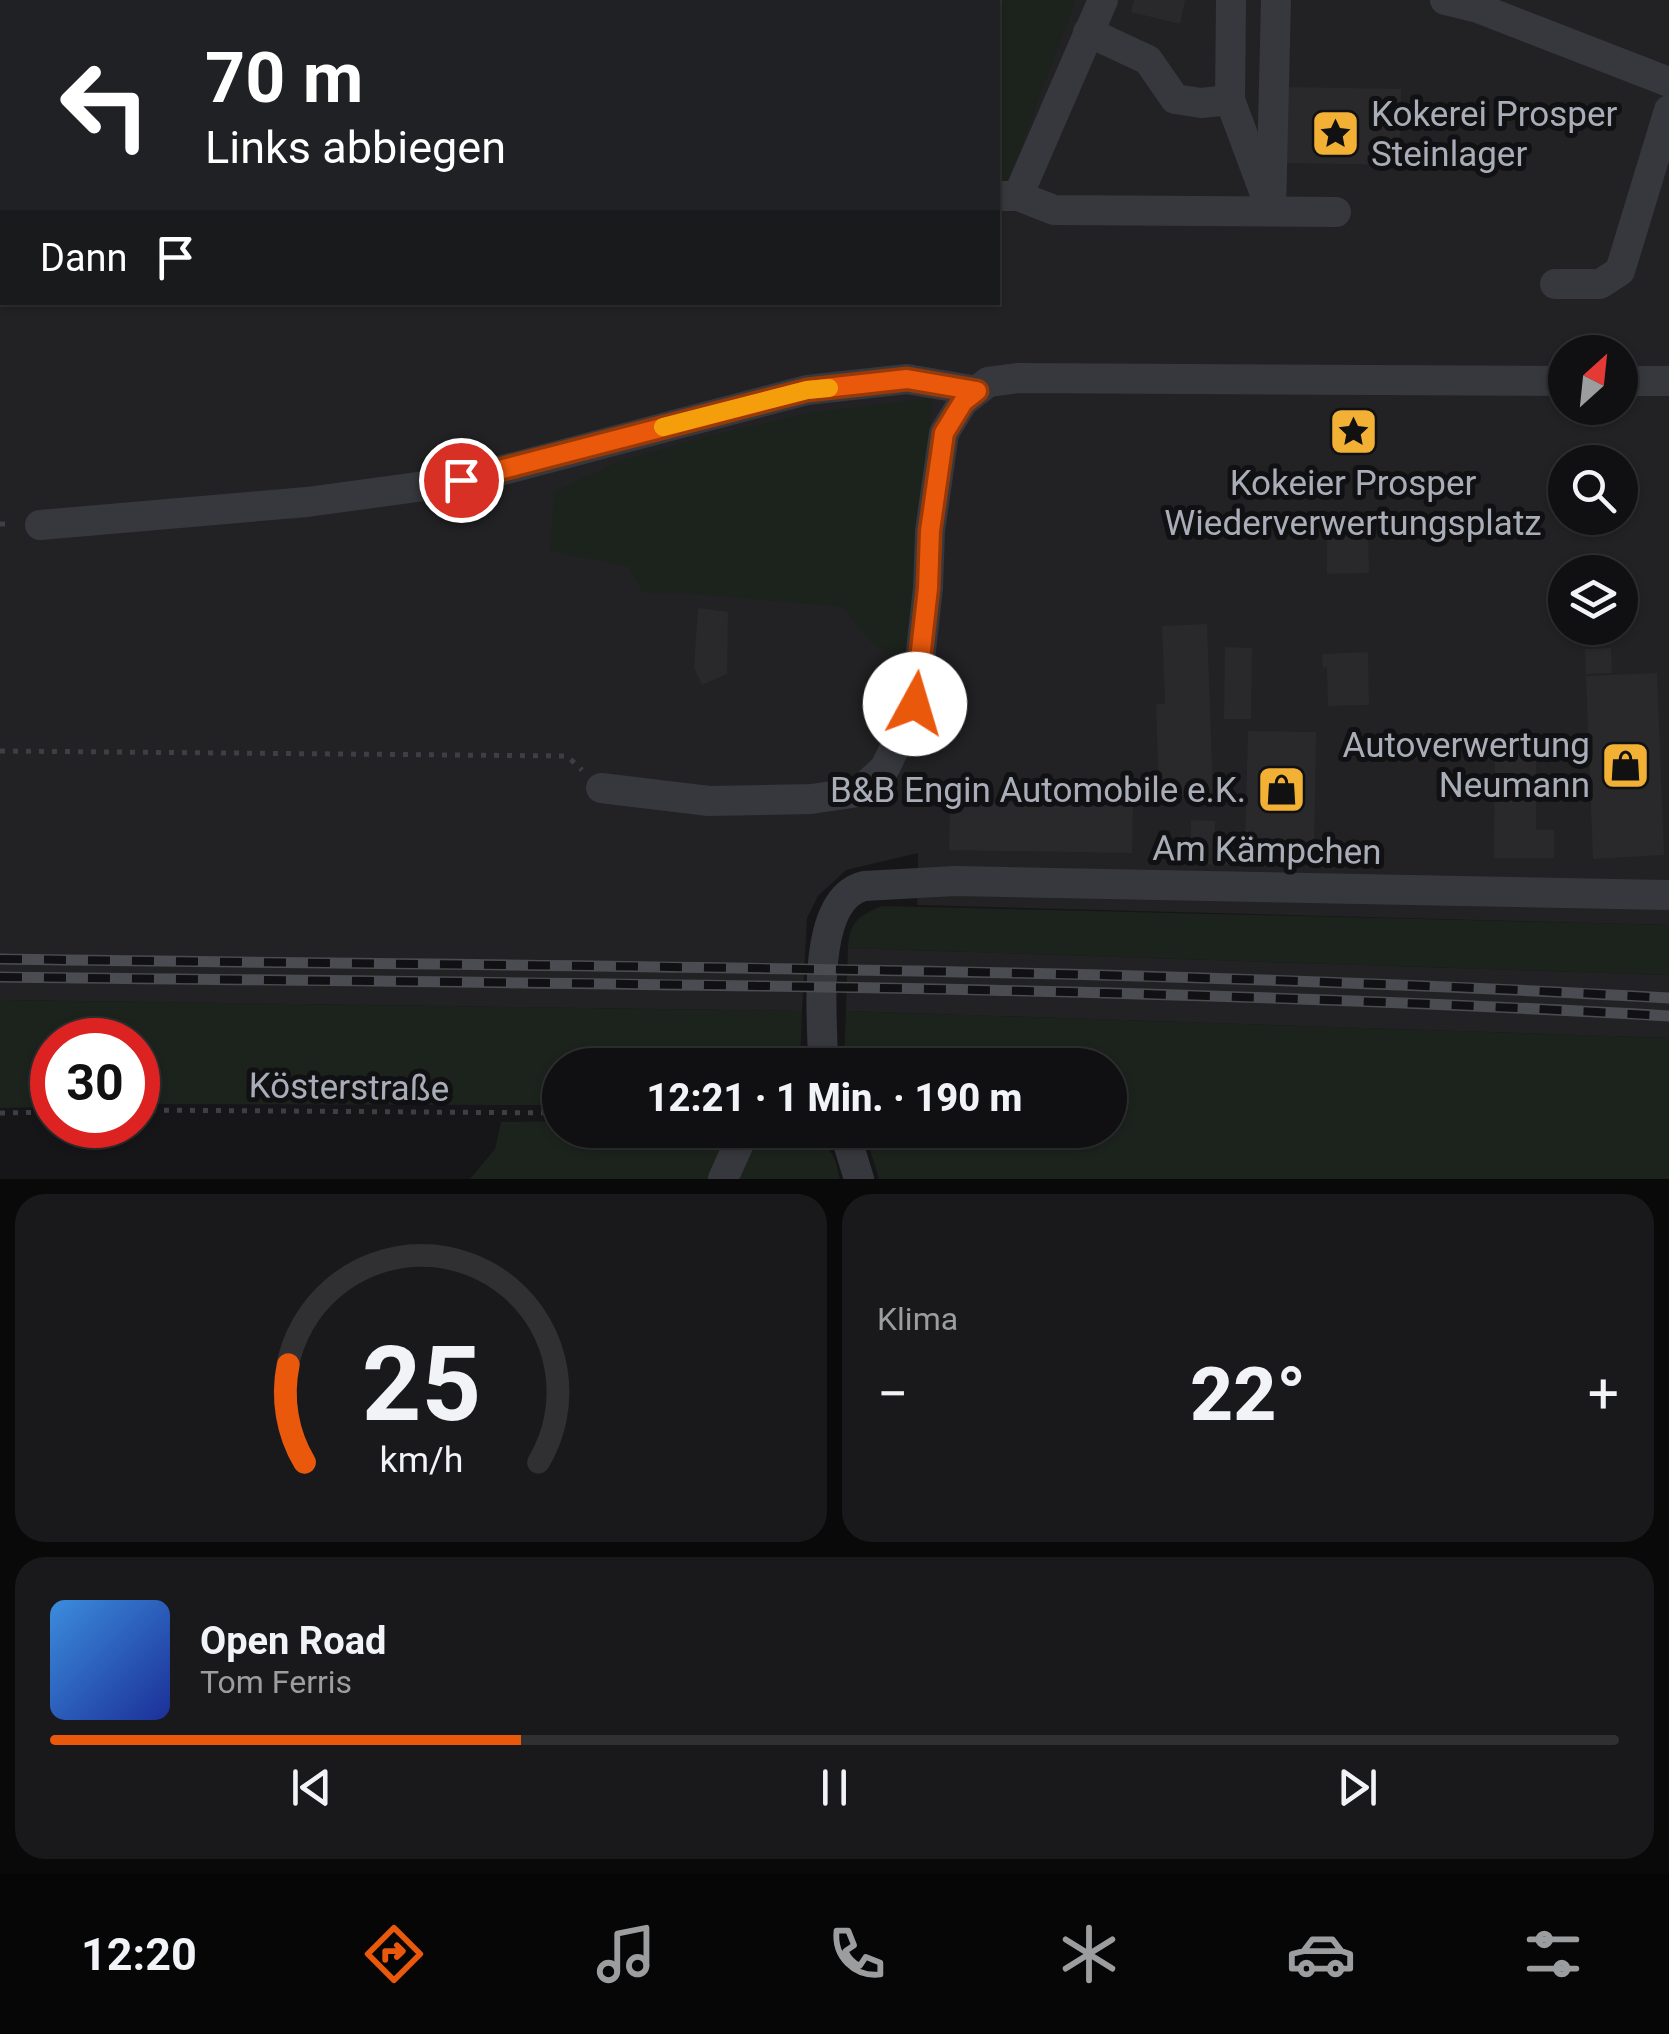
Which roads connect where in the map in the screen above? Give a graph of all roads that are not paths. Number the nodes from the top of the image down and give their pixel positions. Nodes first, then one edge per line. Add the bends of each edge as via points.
1 (1102, 0) edge
2 (1231, 0) edge
3 (1276, 0) edge
4 (1445, 0) edge
5 (1088, 32) junction
6 (1669, 82) edge
7 (1230, 100) junction
8 (1669, 110) edge
9 (1008, 196) edge
10 (1271, 212) junction
11 (1336, 212) dead end
12 (1555, 284) dead end
13 (1548, 380) edge
14 (1638, 381) edge
15 (1669, 381) edge
16 (977, 391) junction
17 (40, 525) dead end
18 (601, 788) road end
19 (1669, 895) edge
20 (823, 1048) edge
21 (737, 1148) edge
22 (850, 1148) edge
23 (723, 1179) edge
24 (859, 1179) edge

1 - 5 street
2 - 7 street
3 - 10 street
4 - 6 street
5 - 7 street via 1148,60 1175,99
5 - 9 street
7 - 10 street
8 - 12 street via 1620,271 1600,284
9 - 10 street via 1054,210
10 - 11 street
13 - 16 street via 1019,378 988,382
14 - 15 street
16 - 17 street via 907,379 807,390 461,480 307,502
16 - 18 street via 944,433 915,704 885,768 860,792 811,798 709,801
19 - 20 street, Am Kämpchen via 955,880 864,886 842,898 824,940
21 - 23 street
22 - 24 street

